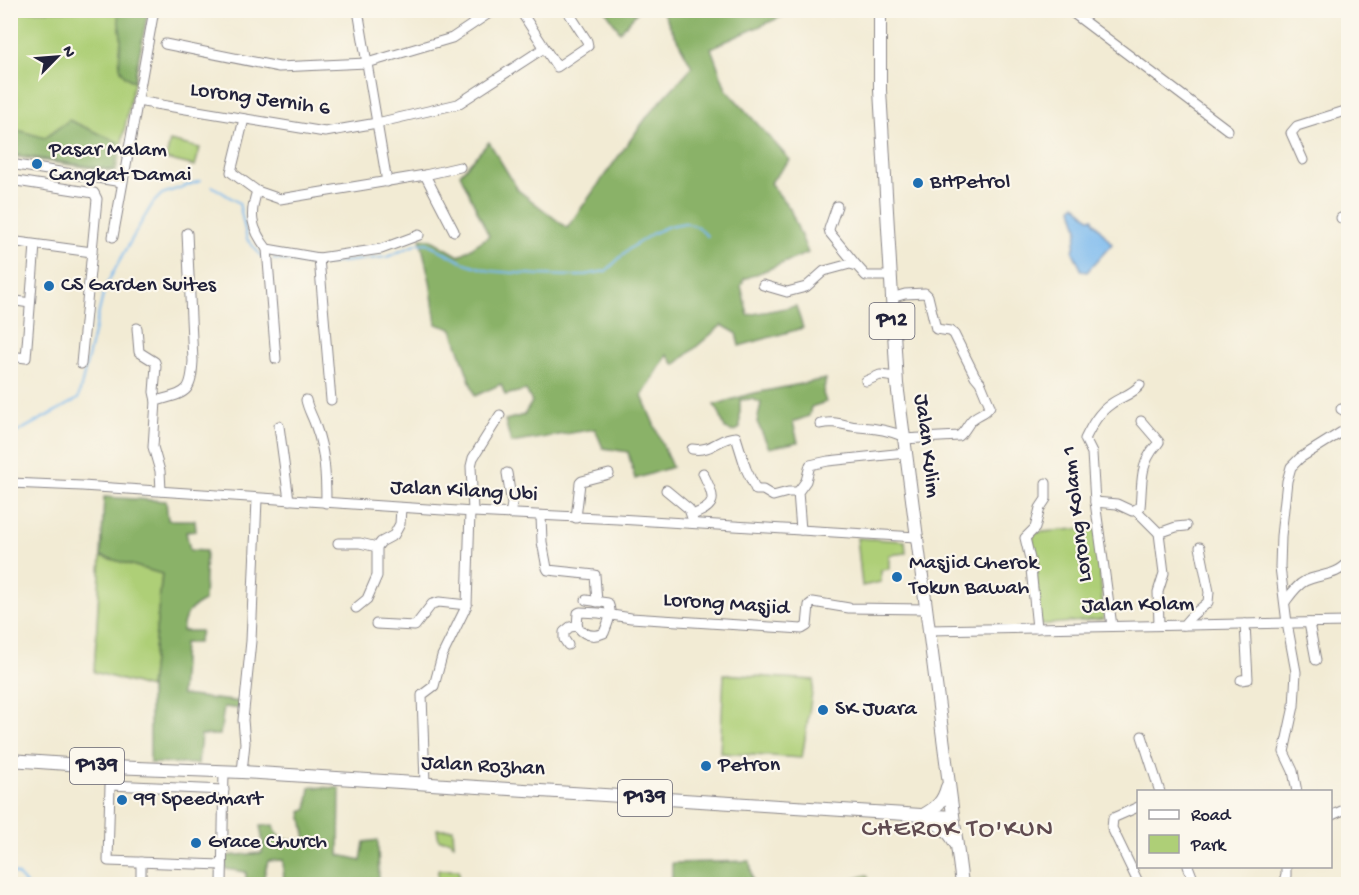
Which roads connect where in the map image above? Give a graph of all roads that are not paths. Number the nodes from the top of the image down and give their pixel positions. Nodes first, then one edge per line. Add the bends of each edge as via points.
1 (154, 10) edge
2 (358, 10) edge
3 (494, 10) edge
4 (520, 10) edge
5 (567, 10) edge
6 (880, 10) edge
7 (1069, 10) edge
8 (165, 44) dead end
9 (544, 48) junction
10 (367, 63) junction
11 (137, 101) junction
12 (1348, 110) edge
13 (244, 119) junction
14 (377, 123) junction
15 (1228, 130) dead end
16 (1303, 160) dead end
17 (10, 164) edge
18 (460, 167) dead end
19 (425, 175) junction
20 (10, 180) edge
21 (122, 182) junction
22 (387, 182) junction
23 (257, 190) junction
24 (837, 206) dead end
25 (454, 231) dead end
26 (187, 233) dead end
27 (419, 235) dead end
28 (113, 237) dead end
29 (10, 241) edge
30 (35, 245) junction
31 (267, 249) junction
32 (92, 252) junction
33 (320, 258) junction
34 (857, 266) junction
35 (890, 276) junction
36 (763, 285) dead end
37 (891, 298) junction
38 (10, 300) edge
39 (30, 303) junction
40 (137, 328) dead end
41 (10, 356) edge
42 (276, 359) dead end
43 (81, 364) dead end
44 (896, 377) junction
45 (866, 381) dead end
46 (1140, 385) dead end
47 (306, 400) dead end
48 (331, 400) dead end
49 (156, 401) junction
50 (500, 415) dead end
51 (1141, 421) dead end
52 (820, 424) dead end
53 (279, 426) dead end
54 (1348, 428) edge
55 (902, 438) junction
56 (692, 449) dead end
57 (904, 453) junction
58 (507, 473) dead end
59 (609, 474) dead end
60 (703, 474) dead end
61 (10, 483) edge
62 (1046, 483) dead end
63 (666, 490) dead end
64 (161, 491) junction
65 (798, 492) junction
66 (257, 499) junction
67 (290, 500) junction
68 (1095, 502) junction
69 (326, 503) junction
70 (401, 508) junction
71 (1136, 510) junction
72 (472, 512) junction
73 (510, 514) junction
74 (541, 516) junction
75 (576, 518) junction
76 (693, 519) junction
77 (1186, 526) dead end
78 (801, 530) junction
79 (1159, 532) junction
80 (916, 537) junction
81 (338, 543) dead end
82 (377, 547) junction
83 (1200, 547) dead end
84 (1348, 562) edge
85 (585, 600) dead end
86 (597, 602) junction
87 (1285, 602) junction
88 (467, 604) junction
89 (356, 608) dead end
90 (926, 609) junction
91 (611, 615) junction
92 (1348, 622) edge
93 (1287, 623) junction
94 (1309, 623) junction
95 (376, 624) dead end
96 (1245, 624) junction
97 (1159, 625) junction
98 (1185, 625) junction
99 (577, 626) junction
100 (1112, 626) junction
101 (1037, 628) junction
102 (929, 630) junction
103 (568, 645) dead end
104 (1316, 660) dead end
105 (1241, 680) dead end
106 (1142, 736) dead end
107 (10, 760) edge
108 (224, 771) junction
109 (242, 772) junction
110 (948, 783) junction
111 (425, 784) junction
112 (224, 790) junction
113 (1159, 790) edge
114 (1297, 790) edge
115 (1137, 807) edge
116 (1348, 808) edge
117 (923, 815) junction
118 (1332, 815) edge
119 (953, 817) junction
120 (957, 847) junction
121 (141, 862) junction
122 (222, 865) junction
123 (1188, 868) edge
124 (1286, 868) edge
125 (141, 885) edge
126 (222, 885) edge
127 (962, 885) edge
128 (1139, 885) edge
129 (1195, 885) edge
130 (1282, 885) edge

1 - 11 street
2 - 10 street
3 - 10 street via 452,38
4 - 9 street
5 - 9 street via 588,46 557,67
6 - 35 main road, Jalan Kulim / P12 via 880,90
7 - 15 street
8 - 10 street via 279,67
9 - 14 street, Lorong Jernih 6 via 458,104
10 - 14 street
11 - 13 street, Lorong Jernih 6
11 - 21 street
12 - 16 street via 1293,129 1291,133
13 - 14 street, Lorong Jernih 6 via 325,132
13 - 23 street via 231,172
14 - 22 street
17 - 21 street
18 - 19 street
19 - 22 street
19 - 25 street
20 - 32 street via 94,193 98,199
21 - 28 street
22 - 23 street via 280,199
23 - 31 street via 252,219
24 - 34 street via 830,233
26 - 49 street via 192,380 183,392
27 - 33 street via 381,249
29 - 30 street
30 - 32 street
30 - 39 street
31 - 33 street
31 - 42 street
32 - 43 street
33 - 48 street
34 - 35 street via 866,276
34 - 36 street via 850,264 824,271 806,286 787,292
35 - 37 main road, Jalan Kulim / P12
37 - 44 main road, Jalan Kulim / P12
37 - 55 street via 905,294 928,296 936,329 954,334 990,406 972,419 959,436
38 - 39 street
39 - 41 street via 26,358
40 - 49 street via 139,352 155,362
44 - 45 street via 880,375
44 - 55 main road, Jalan Kulim / P12
46 - 68 street, Lorong Kolam 1 via 1098,416 1085,439 1092,453
47 - 69 street via 325,464
49 - 64 street via 153,447
50 - 72 street via 473,458
51 - 71 street via 1159,442 1149,454 1140,489 1140,507
52 - 55 street via 836,422 874,428
53 - 67 street
54 - 87 street via 1291,467 1281,536
55 - 57 main road, Jalan Kulim / P12
56 - 65 street via 711,448 736,437 756,490 773,496
57 - 65 street via 810,465 804,486
57 - 80 main road, Jalan Kulim / P12
58 - 73 street
59 - 75 street via 580,483
60 - 76 street via 712,497 711,506
61 - 64 street, Jalan Kilang Ubi
62 - 101 street via 1047,499 1040,508 1035,528 1025,538
63 - 76 street via 689,508
64 - 66 street, Jalan Kilang Ubi
65 - 78 street
66 - 67 street, Jalan Kilang Ubi
66 - 109 street
67 - 69 street, Jalan Kilang Ubi
68 - 71 street
68 - 100 street, Lorong Kolam 1
69 - 70 street, Jalan Kilang Ubi
70 - 72 street, Jalan Kilang Ubi
70 - 82 street via 400,524 394,535
71 - 79 street
72 - 73 street, Jalan Kilang Ubi
72 - 88 street
73 - 74 street, Jalan Kilang Ubi
74 - 75 street, Jalan Kilang Ubi
74 - 86 street via 547,568 595,575
75 - 76 street, Jalan Kilang Ubi
76 - 78 street, Jalan Kilang Ubi
77 - 79 street
78 - 80 street, Jalan Kilang Ubi
79 - 97 street via 1164,573 1158,592
80 - 90 main road, Jalan Kulim / P12
81 - 82 street
82 - 89 street via 377,576 367,599
83 - 98 street via 1208,602
84 - 87 street via 1344,568 1306,580
85 - 86 street
86 - 91 street via 608,603
87 - 93 street
88 - 95 street via 432,604 415,626
88 - 111 street via 442,656 434,686 422,695
90 - 91 street, Lorong Masjid via 849,608 813,602 809,605 807,626 802,629
90 - 102 main road, Jalan Kulim / P12
91 - 99 street via 580,612
91 - 99 street via 601,634 586,634
92 - 94 street, Jalan Kolam
93 - 94 street, Jalan Kolam
93 - 96 street, Jalan Kolam
93 - 114 street via 1296,672 1294,706 1284,752
94 - 104 street
96 - 98 street, Jalan Kolam
96 - 105 street via 1248,680
97 - 98 street, Jalan Kolam
97 - 100 street, Jalan Kolam
99 - 103 street via 565,629
100 - 101 street, Jalan Kolam
101 - 102 street, Jalan Kolam
102 - 110 main road, Jalan Kulim / P12
106 - 113 street
107 - 108 main road, Jalan Rozhan / P139
108 - 109 main road, Jalan Rozhan / P139
108 - 112 street
109 - 111 main road, Jalan Rozhan / P139
110 - 117 main road via 944,800
110 - 119 main road, Jalan Kulim / P12
111 - 117 main road, Jalan Rozhan / P139
112 - 121 street via 110,785 108,861
112 - 122 street
115 - 128 street via 1113,818 1112,828
116 - 118 street
117 - 119 main road, Jalan Rozhan / P139
117 - 120 main road via 942,826
119 - 120 main road, Jalan Kulim / P12
120 - 127 main road, Jalan Kulim / P12
121 - 122 street
121 - 125 street
122 - 126 street
123 - 129 street
124 - 130 street

